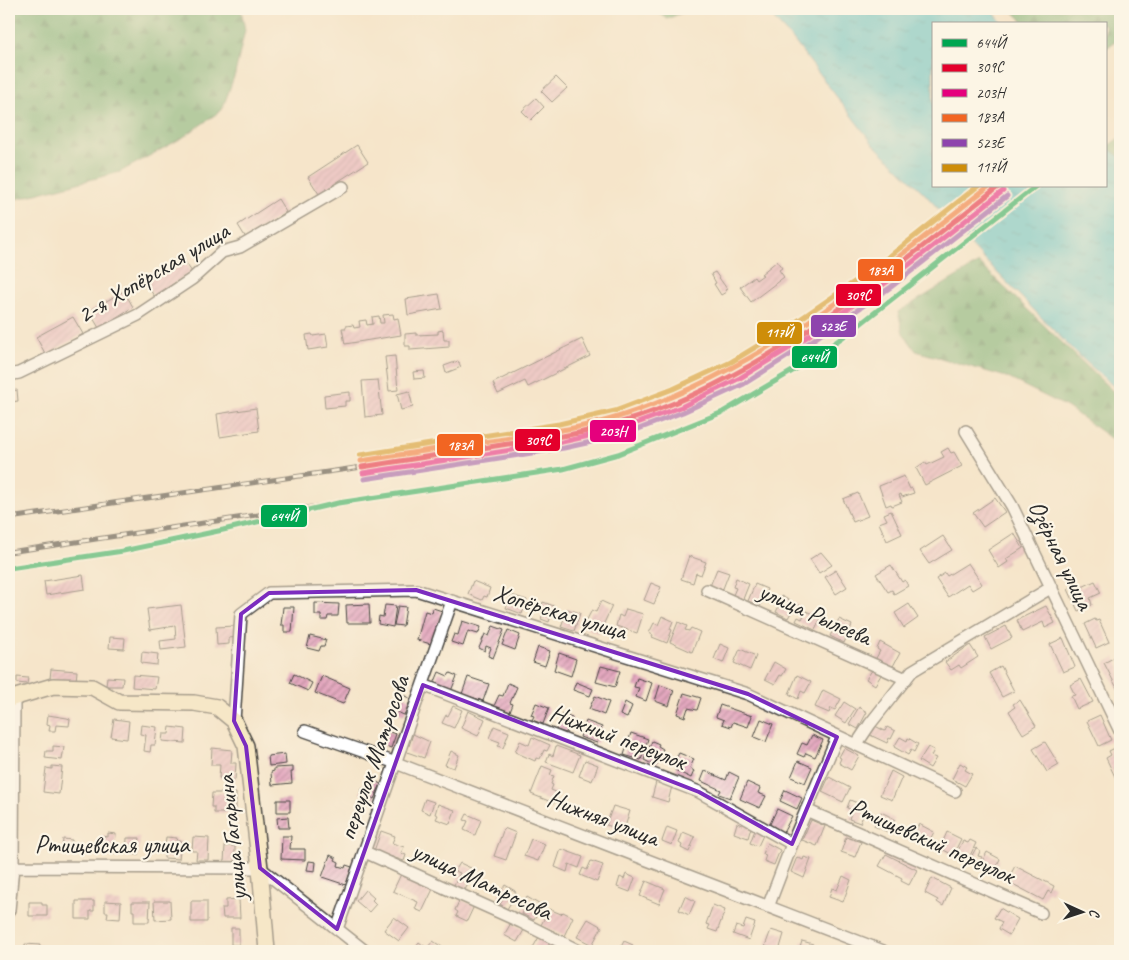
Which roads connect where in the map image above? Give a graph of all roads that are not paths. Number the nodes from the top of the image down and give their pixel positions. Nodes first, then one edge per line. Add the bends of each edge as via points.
1 (343, 187) dead end
2 (9, 375) edge
3 (966, 431) dead end
4 (1052, 587) junction
5 (707, 590) dead end
6 (452, 601) junction
7 (906, 679) junction
8 (423, 685) junction
9 (11, 699) edge
10 (234, 721) junction
11 (305, 731) dead end
12 (1120, 731) edge
13 (837, 737) junction
14 (856, 745) junction
15 (396, 763) junction
16 (955, 790) dead end
17 (806, 810) junction
18 (792, 844) junction
19 (365, 852) junction
20 (11, 867) edge
21 (260, 868) junction
22 (768, 907) junction
23 (9, 910) edge
24 (1041, 913) dead end
25 (337, 929) junction
26 (267, 951) edge
27 (366, 951) edge
28 (579, 951) edge
29 (883, 951) edge

1 - 2 street, 2-я Хопёрская улица via 240,247 222,252 192,279 138,315
3 - 4 street, Озёрная улица via 1012,506
4 - 7 street via 912,671
4 - 12 street, Озёрная улица
5 - 7 street, улица Рылеева
6 - 8 street, переулок Матросова
6 - 10 street, Хопёрская улица via 416,590 269,593 241,614
6 - 13 street, Хопёрская улица via 748,694
7 - 14 street
8 - 15 street, переулок Матросова
8 - 18 street, Нижний переулок via 699,792
9 - 10 street via 53,686 92,687 119,702 194,703 218,708
9 - 20 street
10 - 21 street, улица Гагарина via 246,746
11 - 15 street, Нижняя улица
13 - 14 street, Хопёрская улица
13 - 17 street
14 - 16 street, Хопёрская улица
15 - 19 street, переулок Матросова
15 - 22 street, Нижняя улица
17 - 18 street
17 - 24 street, Ртищевский переулок
18 - 22 street
19 - 25 street, переулок Матросова
19 - 28 street, улица Матросова
20 - 21 street, Ртищевская улица
20 - 23 street
21 - 25 street
21 - 26 street, улица Гагарина
22 - 29 street, Нижняя улица
25 - 27 street

